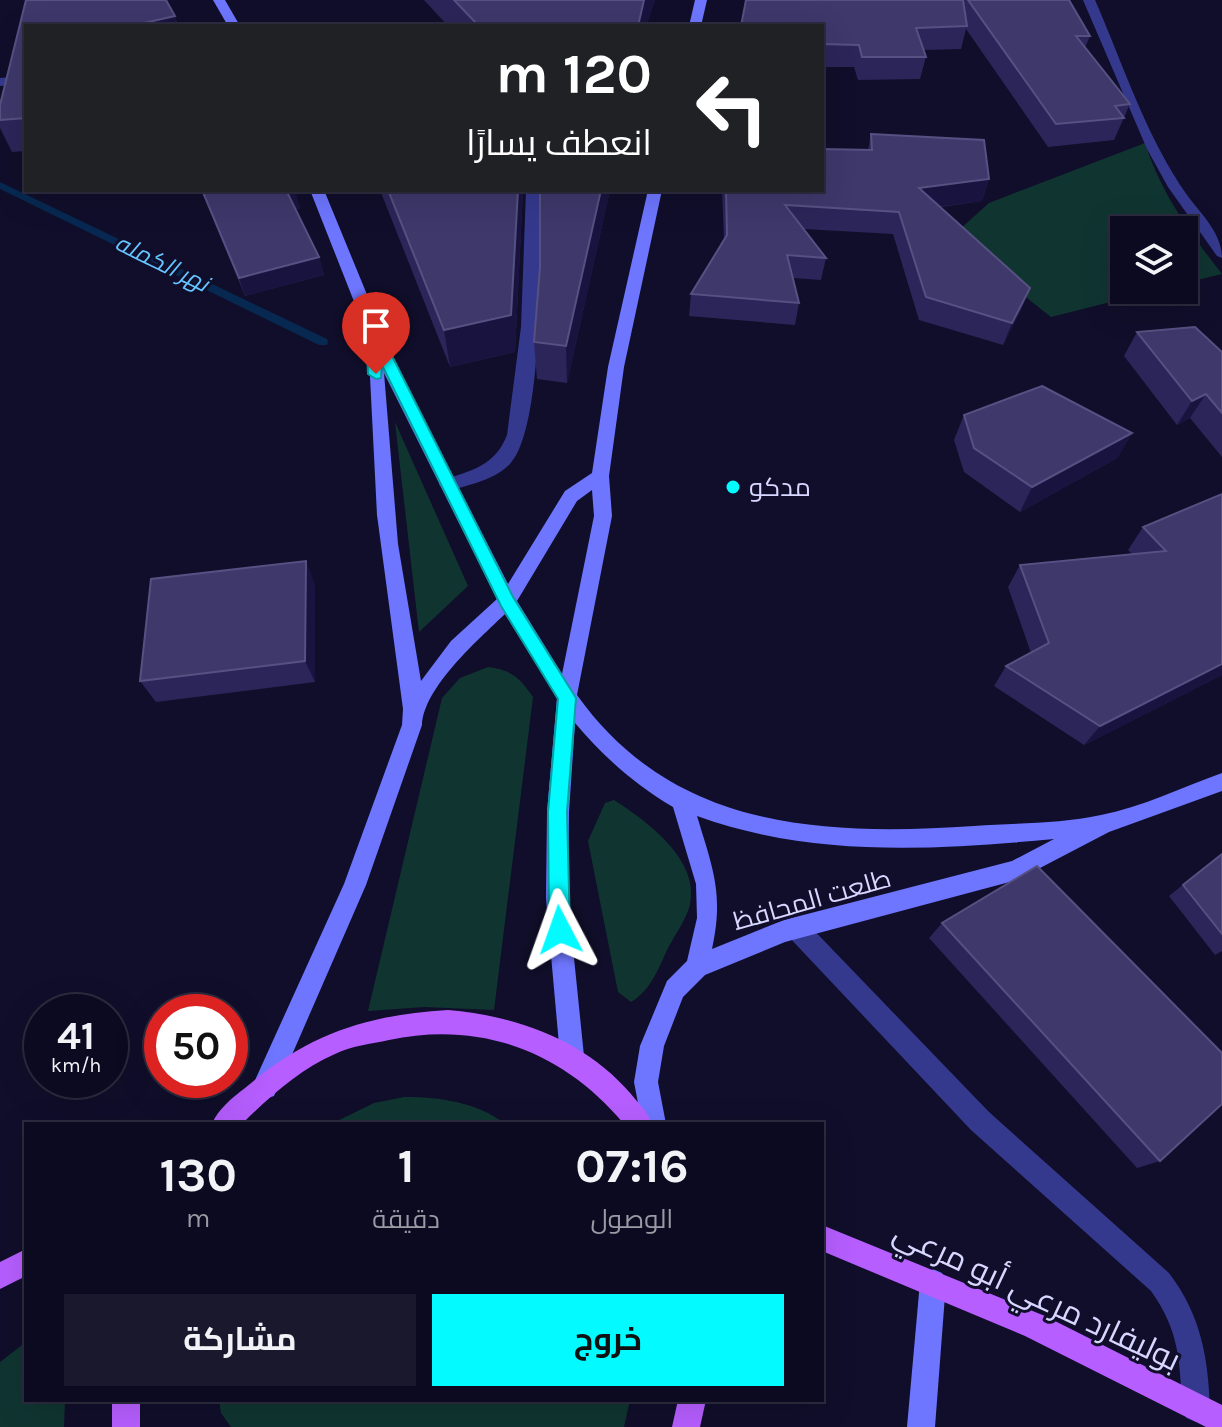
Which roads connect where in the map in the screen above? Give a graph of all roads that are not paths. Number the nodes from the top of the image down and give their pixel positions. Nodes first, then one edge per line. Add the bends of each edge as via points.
1 (219, 0) edge
2 (701, 0) edge
3 (1089, 0) edge
4 (233, 24) edge
5 (695, 24) edge
6 (24, 80) edge
7 (0, 82) edge
8 (318, 192) edge
9 (533, 192) edge
10 (655, 192) edge
11 (1222, 253) edge
12 (373, 332) junction
13 (600, 476) junction
14 (448, 485) junction
15 (507, 601) junction
16 (567, 698) junction
17 (415, 704) junction
18 (1222, 782) edge
19 (682, 801) junction
20 (1102, 825) junction
21 (796, 928) junction
22 (697, 967) junction
23 (572, 1056) junction
24 (265, 1087) junction
25 (226, 1122) edge
26 (639, 1122) edge
27 (654, 1122) edge
28 (824, 1239) edge
29 (24, 1263) edge
30 (0, 1276) edge
31 (933, 1282) junction
32 (126, 1402) edge
33 (692, 1402) edge
34 (1196, 1408) junction
35 (1222, 1420) edge
36 (126, 1427) edge
37 (686, 1427) edge
38 (921, 1427) edge

1 - 4 main road
2 - 5 main road
3 - 11 street via 1154,149
6 - 7 street
8 - 12 main road
9 - 14 street via 523,390 515,441 496,465
10 - 13 main road via 616,367
12 - 14 main road, طلعت المحافظ
12 - 17 main road via 391,561
13 - 15 main road via 571,496
13 - 16 main road via 603,516
14 - 15 main road, طلعت المحافظ
15 - 16 main road, طلعت المحافظ
15 - 17 main road via 458,647
16 - 19 main road, طلعت المحافظ via 632,768
16 - 23 main road via 557,899
17 - 24 main road via 355,885
18 - 20 main road, طلعت المحافظ
19 - 20 main road, طلعت المحافظ via 733,819 857,836 956,836
19 - 22 main road via 707,884 708,918
20 - 21 main road, طلعت المحافظ via 1017,870
21 - 22 main road, طلعت المحافظ
21 - 34 street via 980,1121 1160,1282 1179,1305 1190,1333
22 - 27 main road, طلعت المحافظ via 675,989 652,1046 646,1082
23 - 24 main road via 494,1024 410,1020 327,1045
23 - 26 main road via 620,1096
24 - 25 main road
28 - 31 main road, بوليفارد مرعي أبو مرعي
29 - 30 main road
31 - 34 main road, بوليفارد مرعي أبو مرعي via 1035,1326
31 - 38 main road
32 - 36 main road
33 - 37 main road
34 - 35 main road, بوليفارد مرعي أبو مرعي

